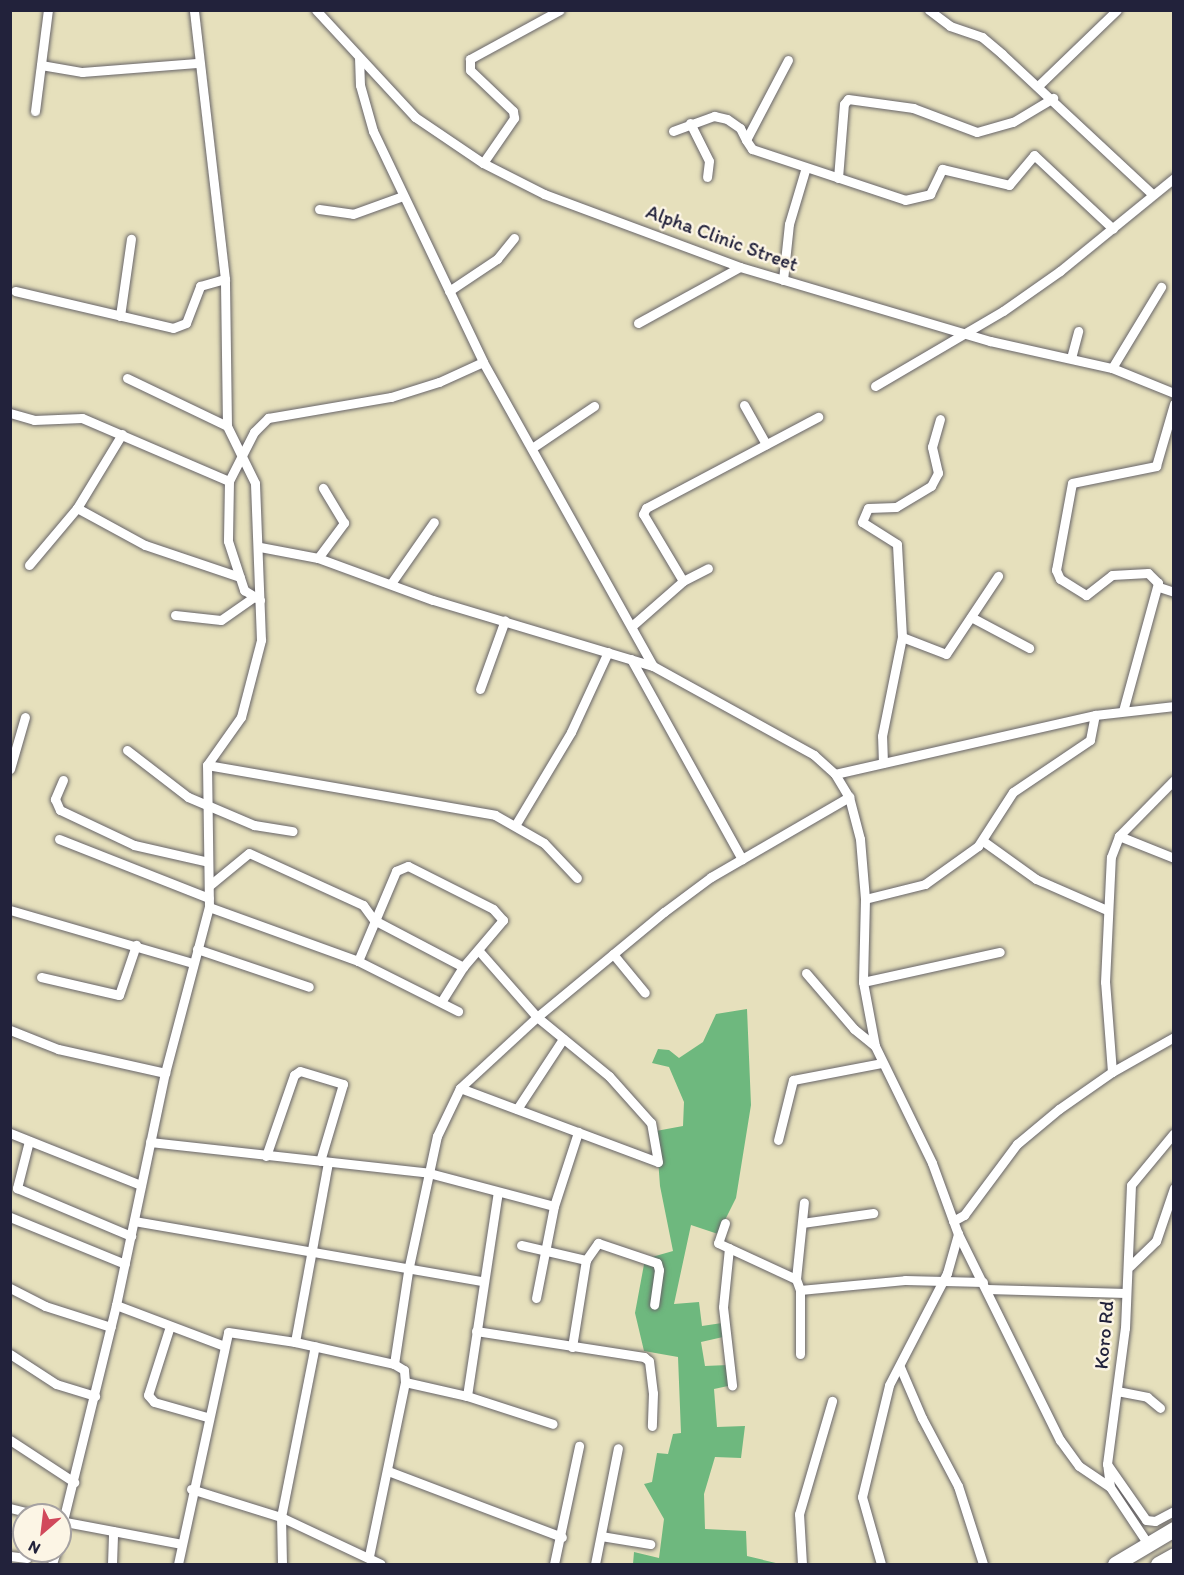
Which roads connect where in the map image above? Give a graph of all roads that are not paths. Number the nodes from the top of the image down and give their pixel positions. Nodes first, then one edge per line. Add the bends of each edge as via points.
1 (48, 10) edge
2 (194, 10) edge
3 (316, 10) edge
4 (560, 10) edge
5 (929, 10) edge
6 (1117, 10) edge
7 (359, 57) junction
8 (788, 60) dead end
9 (197, 63) junction
10 (40, 65) junction
11 (1039, 85) junction
12 (1053, 98) junction
13 (35, 111) dead end
14 (690, 123) junction
15 (673, 131) dead end
16 (746, 140) junction
17 (483, 163) junction
18 (806, 167) junction
19 (707, 177) dead end
20 (838, 178) junction
21 (1173, 178) edge
22 (1151, 193) junction
23 (403, 196) junction
24 (319, 209) dead end
25 (1113, 229) junction
26 (514, 238) dead end
27 (130, 239) dead end
28 (740, 267) junction
29 (225, 279) junction
30 (783, 280) junction
31 (1161, 287) dead end
32 (15, 291) dead end
33 (449, 291) junction
34 (120, 316) junction
35 (638, 323) dead end
36 (1078, 331) dead end
37 (969, 333) junction
38 (1071, 358) junction
39 (483, 362) junction
40 (1112, 368) junction
41 (127, 378) dead end
42 (875, 386) dead end
43 (1173, 393) edge
44 (1173, 404) edge
45 (744, 405) dead end
46 (594, 406) dead end
47 (10, 413) edge
48 (818, 417) dead end
49 (940, 419) dead end
50 (227, 426) junction
51 (122, 435) junction
52 (766, 444) junction
53 (532, 448) junction
54 (243, 456) junction
55 (229, 481) junction
56 (323, 488) dead end
57 (77, 508) junction
58 (434, 522) dead end
59 (260, 547) junction
60 (318, 558) junction
61 (28, 565) dead end
62 (708, 568) dead end
63 (998, 576) dead end
64 (240, 577) junction
65 (683, 581) junction
66 (392, 582) junction
67 (1159, 587) junction
68 (1173, 591) edge
69 (256, 599) junction
70 (175, 615) dead end
71 (971, 617) junction
72 (506, 620) junction
73 (633, 625) junction
74 (902, 637) junction
75 (1029, 648) dead end
76 (608, 652) junction
77 (632, 659) junction
78 (653, 666) junction
79 (480, 689) dead end
80 (1173, 706) edge
81 (1123, 711) junction
82 (1095, 715) junction
83 (25, 717) dead end
84 (127, 750) dead end
85 (883, 763) junction
86 (207, 765) junction
87 (10, 769) edge
88 (835, 774) junction
89 (63, 780) dead end
90 (1173, 780) edge
91 (849, 798) junction
92 (208, 803) junction
93 (516, 824) junction
94 (292, 831) dead end
95 (1119, 836) junction
96 (58, 839) dead end
97 (983, 841) junction
98 (1173, 858) edge
99 (742, 859) junction
100 (208, 862) junction
101 (577, 878) dead end
102 (210, 885) junction
103 (865, 899) junction
104 (209, 902) junction
105 (10, 910) edge
106 (1107, 910) junction
107 (374, 920) junction
108 (136, 945) junction
109 (197, 949) junction
110 (479, 951) junction
111 (1000, 952) dead end
112 (613, 954) junction
113 (358, 961) junction
114 (192, 963) junction
115 (463, 967) junction
116 (806, 973) dead end
117 (41, 977) dead end
118 (863, 982) junction
119 (309, 987) dead end
120 (645, 993) dead end
121 (442, 1002) junction
122 (458, 1011) dead end
123 (537, 1017) junction
124 (10, 1030) edge
125 (1173, 1037) edge
126 (563, 1039) junction
127 (875, 1046) junction
128 (882, 1063) junction
129 (1112, 1072) junction
130 (165, 1074) junction
131 (460, 1088) junction
132 (517, 1109) junction
133 (578, 1132) junction
134 (10, 1133) edge
135 (1173, 1133) edge
136 (778, 1140) dead end
137 (29, 1141) junction
138 (150, 1142) junction
139 (266, 1156) junction
140 (324, 1162) junction
141 (429, 1173) junction
142 (141, 1185) junction
143 (1173, 1188) edge
144 (498, 1192) junction
145 (804, 1202) dead end
146 (554, 1206) junction
147 (873, 1213) dead end
148 (10, 1217) edge
149 (134, 1221) junction
150 (953, 1221) junction
151 (725, 1223) dead end
152 (802, 1223) junction
153 (958, 1234) junction
154 (131, 1236) junction
155 (521, 1245) dead end
156 (729, 1248) junction
157 (312, 1251) junction
158 (545, 1251) junction
159 (586, 1260) junction
160 (125, 1264) junction
161 (1130, 1266) junction
162 (408, 1271) junction
163 (796, 1279) junction
164 (942, 1279) junction
165 (482, 1281) junction
166 (985, 1286) junction
167 (10, 1288) edge
168 (800, 1290) junction
169 (1126, 1293) junction
170 (536, 1298) dead end
171 (116, 1305) junction
172 (654, 1305) dead end
173 (170, 1326) junction
174 (111, 1327) junction
175 (476, 1331) junction
176 (295, 1342) junction
177 (222, 1346) junction
178 (315, 1346) junction
179 (572, 1347) junction
180 (10, 1354) edge
181 (800, 1354) dead end
182 (394, 1364) junction
183 (900, 1367) junction
184 (405, 1382) junction
185 (732, 1385) dead end
186 (1117, 1391) junction
187 (95, 1396) junction
188 (467, 1396) junction
189 (832, 1401) dead end
190 (1160, 1408) dead end
191 (207, 1417) junction
192 (553, 1424) dead end
193 (652, 1426) dead end
194 (10, 1440) edge
195 (579, 1446) dead end
196 (618, 1448) dead end
197 (1107, 1464) junction
198 (388, 1471) junction
199 (74, 1482) junction
200 (1110, 1487) junction
201 (191, 1489) junction
202 (67, 1503) edge
203 (1173, 1511) edge
204 (281, 1517) junction
205 (72, 1523) edge
206 (1173, 1529) edge
207 (114, 1531) junction
208 (601, 1536) junction
209 (562, 1537) junction
210 (182, 1544) junction
211 (650, 1544) dead end
212 (1148, 1544) junction
213 (1173, 1555) edge
214 (369, 1556) junction
215 (112, 1564) edge
216 (178, 1564) edge
217 (282, 1564) edge
218 (381, 1564) edge
219 (554, 1564) edge
220 (595, 1564) edge
221 (802, 1564) edge
222 (881, 1564) edge
223 (982, 1564) edge
224 (1115, 1564) edge
225 (1158, 1564) edge

1 - 10 street
2 - 9 street
3 - 7 street, Alpha Clinic Street
4 - 17 street via 470,59 470,70 513,111 514,118
5 - 11 street via 950,26 982,38
6 - 11 street
7 - 17 street, Alpha Clinic Street via 415,117
7 - 23 street via 366,111
8 - 16 street
9 - 10 street via 82,72
9 - 29 street
10 - 13 street
11 - 12 street
12 - 20 street via 1013,122 977,132 913,108 848,99 844,104
12 - 22 street
14 - 15 street
14 - 16 street via 714,116 727,119 740,128
14 - 19 street via 709,161
16 - 18 street via 752,149
17 - 28 street, Alpha Clinic Street via 544,194
18 - 20 street
18 - 30 street via 789,224
20 - 25 street via 905,200 930,194 942,169 1010,185 1034,155
21 - 22 street
22 - 25 street
23 - 24 street via 353,214
23 - 33 street
25 - 37 street
26 - 33 street via 496,259
27 - 34 street
28 - 30 street, Alpha Clinic Street
28 - 35 street
29 - 34 street via 195,292 181,328
29 - 50 street
30 - 37 street, Alpha Clinic Street
31 - 40 street
32 - 34 street
33 - 39 street
36 - 38 street
37 - 38 street, Alpha Clinic Street
37 - 42 street
38 - 40 street, Alpha Clinic Street
39 - 53 street
39 - 54 street via 439,382 391,397 268,418 255,432
40 - 43 street, Alpha Clinic Street
41 - 50 street
44 - 67 street via 1156,466 1072,483 1056,570 1060,579 1086,595 1112,575 1148,573
45 - 52 street
46 - 53 street
47 - 51 street via 43,421 82,418
48 - 52 street
49 - 74 street via 932,447 938,473 931,486 896,507 868,508 862,522 897,544
50 - 54 street
51 - 55 street
51 - 57 street
52 - 65 street via 643,511
53 - 73 street
54 - 55 street
54 - 59 street via 255,483
55 - 64 street via 228,541
56 - 60 street via 344,523
57 - 61 street
57 - 64 street via 145,545
58 - 66 street
59 - 60 street
59 - 69 street
60 - 66 street
62 - 65 street
63 - 71 street
64 - 69 street via 244,590
65 - 73 street
66 - 72 street via 433,600
67 - 68 street
67 - 81 street
69 - 70 street via 221,620
69 - 86 street via 261,640 241,717
71 - 74 street via 946,654
71 - 75 street
72 - 76 street
72 - 79 street
73 - 78 street
74 - 85 street via 884,728
76 - 77 street
76 - 93 street via 571,732
77 - 78 street
77 - 99 street
78 - 88 street via 814,755
80 - 81 street
81 - 82 street
82 - 85 street
82 - 97 street via 1090,740 1013,792
83 - 87 street
84 - 92 street via 171,787
85 - 88 street
86 - 92 street
86 - 93 street via 495,815
88 - 91 street
89 - 100 street via 55,799 60,810 134,845
90 - 95 street
91 - 99 street
91 - 103 street via 860,839
92 - 94 street via 255,825
92 - 100 street
93 - 101 street via 544,843
95 - 98 street
95 - 106 street via 1111,856
96 - 104 street
97 - 103 street via 925,884
97 - 106 street via 1035,879
99 - 112 street via 664,912
100 - 102 street
102 - 104 street
102 - 107 street via 249,853 363,905
103 - 118 street
104 - 109 street
104 - 113 street
105 - 108 street
106 - 129 street via 1105,982
107 - 110 street via 396,871 408,866 498,914 503,922
107 - 113 street
107 - 115 street
108 - 114 street
108 - 117 street via 119,995
109 - 114 street
109 - 119 street
110 - 115 street
110 - 123 street
111 - 118 street
112 - 120 street
112 - 123 street
113 - 121 street
114 - 130 street
115 - 121 street
116 - 127 street via 854,1029
118 - 127 street
121 - 122 street
123 - 126 street
123 - 131 street
124 - 130 street via 58,1049
125 - 129 street
126 - 132 street
126 - 133 street via 609,1076 651,1123 658,1162
127 - 128 street
128 - 136 street via 792,1080
128 - 150 street via 932,1163
129 - 150 street via 1017,1144 966,1213
130 - 138 street
131 - 132 street
131 - 141 street via 439,1130
132 - 133 street
133 - 146 street
134 - 137 street
135 - 161 street, Koro Rd via 1131,1185
137 - 142 street
137 - 154 street via 17,1188
138 - 139 street
138 - 142 street
139 - 140 street
139 - 140 street via 294,1075 300,1071 343,1084
140 - 141 street
140 - 157 street
141 - 144 street
141 - 162 street
142 - 149 street
143 - 161 street via 1156,1241
144 - 146 street
144 - 165 street
145 - 152 street
146 - 158 street
147 - 152 street
148 - 160 street
149 - 154 street
149 - 157 street
150 - 153 street
151 - 156 street via 718,1240
152 - 163 street
153 - 164 street
153 - 166 street
154 - 160 street
155 - 158 street
156 - 163 street
156 - 185 street via 723,1306
157 - 162 street
157 - 176 street
158 - 159 street
158 - 170 street
159 - 172 street via 598,1243 657,1263
159 - 179 street
160 - 171 street
161 - 169 street, Koro Rd
162 - 165 street
162 - 182 street
163 - 168 street
164 - 166 street
164 - 168 street
164 - 183 street
165 - 175 street
166 - 169 street
166 - 200 street via 1060,1440 1079,1466
167 - 174 street via 45,1306
168 - 181 street
169 - 186 street, Koro Rd
171 - 173 street
171 - 174 street
173 - 177 street
173 - 191 street via 148,1395 154,1402
174 - 187 street
175 - 179 street
175 - 188 street
176 - 177 street via 232,1330
176 - 178 street
177 - 191 street
178 - 182 street
178 - 204 street
179 - 193 street via 646,1359 653,1393
180 - 187 street via 56,1384
182 - 184 street via 404,1370
183 - 222 street via 889,1385 862,1497
183 - 223 street via 958,1486
184 - 188 street
184 - 198 street
186 - 190 street via 1148,1397
186 - 197 street, Koro Rd
187 - 199 street
188 - 192 street
189 - 221 street via 799,1514
191 - 201 street
194 - 199 street
195 - 209 street
196 - 208 street
197 - 200 street, Koro Rd
197 - 203 street via 1146,1520 1155,1521
198 - 209 street
198 - 214 street
199 - 202 street
200 - 212 street, Koro Rd
201 - 204 street
201 - 210 street
204 - 214 street
204 - 217 street
205 - 207 street
206 - 212 main road
207 - 210 street
207 - 215 street
208 - 211 street
208 - 220 street
209 - 219 street
210 - 216 street
212 - 224 main road
213 - 225 main road
214 - 218 street

